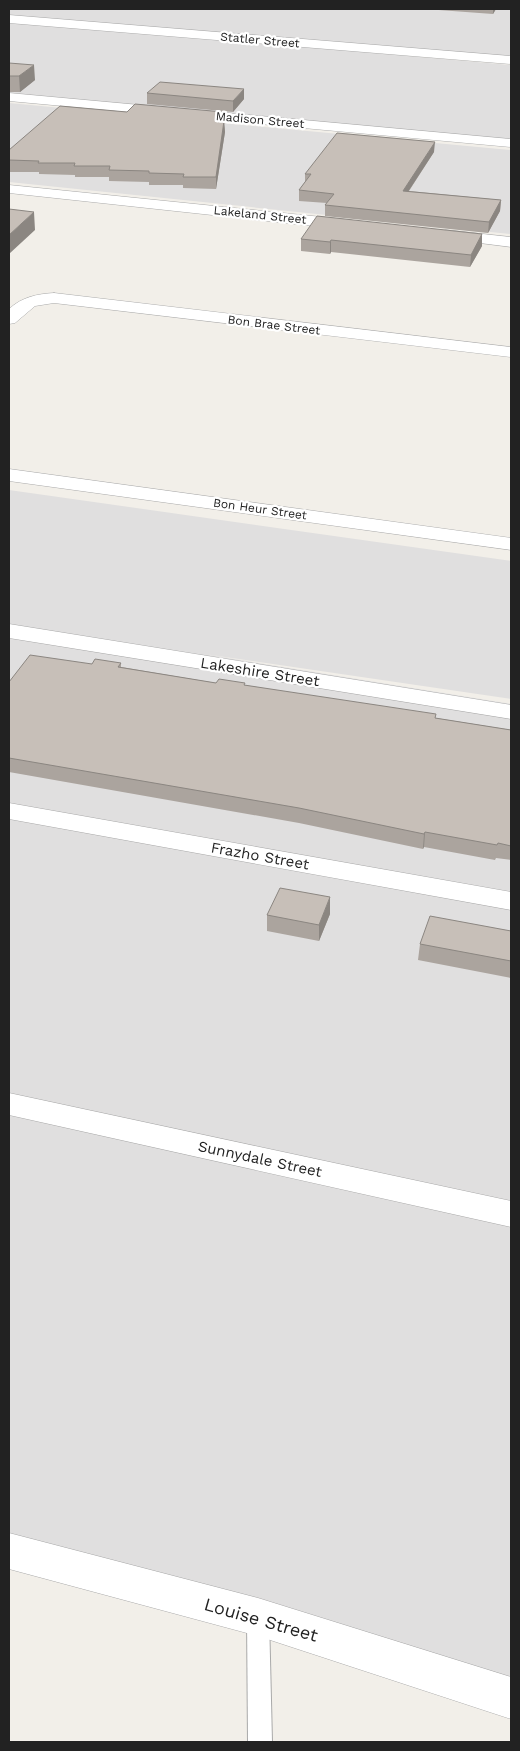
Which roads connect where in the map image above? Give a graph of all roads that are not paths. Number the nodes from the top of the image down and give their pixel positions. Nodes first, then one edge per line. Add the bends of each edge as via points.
1 (9, 19) edge
2 (511, 60) edge
3 (9, 97) edge
4 (511, 143) edge
5 (9, 189) edge
6 (368, 226) edge
7 (436, 234) edge
8 (511, 242) edge
9 (9, 319) edge
10 (511, 352) edge
11 (9, 475) edge
12 (511, 544) edge
13 (9, 631) edge
14 (511, 712) edge
15 (9, 812) edge
16 (511, 902) edge
17 (9, 1104) edge
18 (511, 1214) edge
19 (9, 1551) edge
20 (258, 1617) junction
21 (511, 1698) edge
22 (260, 1742) edge

1 - 2 street, Statler Street
3 - 4 street, Madison Street
5 - 6 street, Lakeland Street
7 - 8 street
9 - 10 street, Bon Brae Street via 24,304 37,299 66,300
11 - 12 street, Bon Heur Street
13 - 14 street, Lakeshire Street
15 - 16 street, Frazho Street
17 - 18 street, Sunnydale Street
19 - 20 street, Louise Street
20 - 21 street, Louise Street
20 - 22 lane

